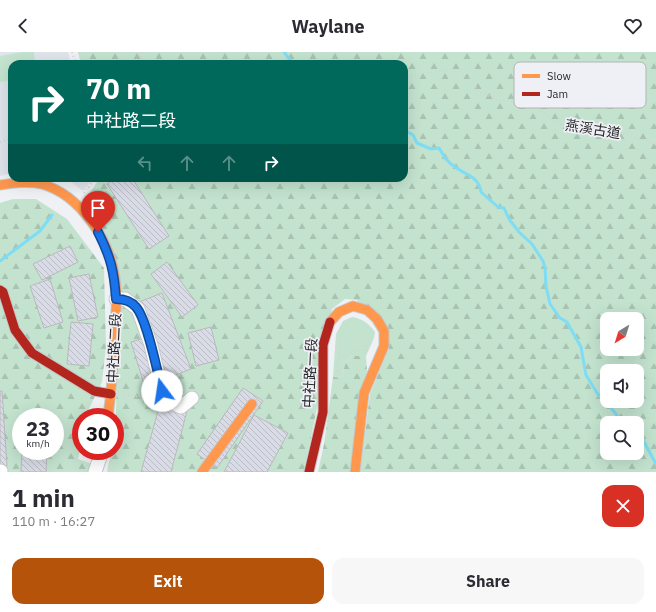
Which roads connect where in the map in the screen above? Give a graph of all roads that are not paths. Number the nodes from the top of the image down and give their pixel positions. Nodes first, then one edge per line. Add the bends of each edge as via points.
1 (0, 185) edge
2 (0, 290) edge
3 (116, 299) junction
4 (111, 394) junction
5 (192, 398) dead end
6 (252, 404) dead end
7 (109, 408) edge
8 (99, 460) edge
9 (95, 472) edge
10 (202, 472) edge
11 (309, 472) edge
12 (355, 472) edge

1 - 3 street, 中社路二段 via 30,182 48,186 70,197 98,232 109,253 114,272
2 - 4 street via 4,292 15,330 32,353 94,390
3 - 4 street, 中社路二段
3 - 5 street via 125,299 135,306 151,345 162,391 170,402 181,407
4 - 7 street, 中社路二段
6 - 10 street
8 - 9 street
11 - 12 street, 中社路一段 via 319,438 323,411 324,342 329,324 339,312 353,306 368,310 384,331 384,346 364,393

